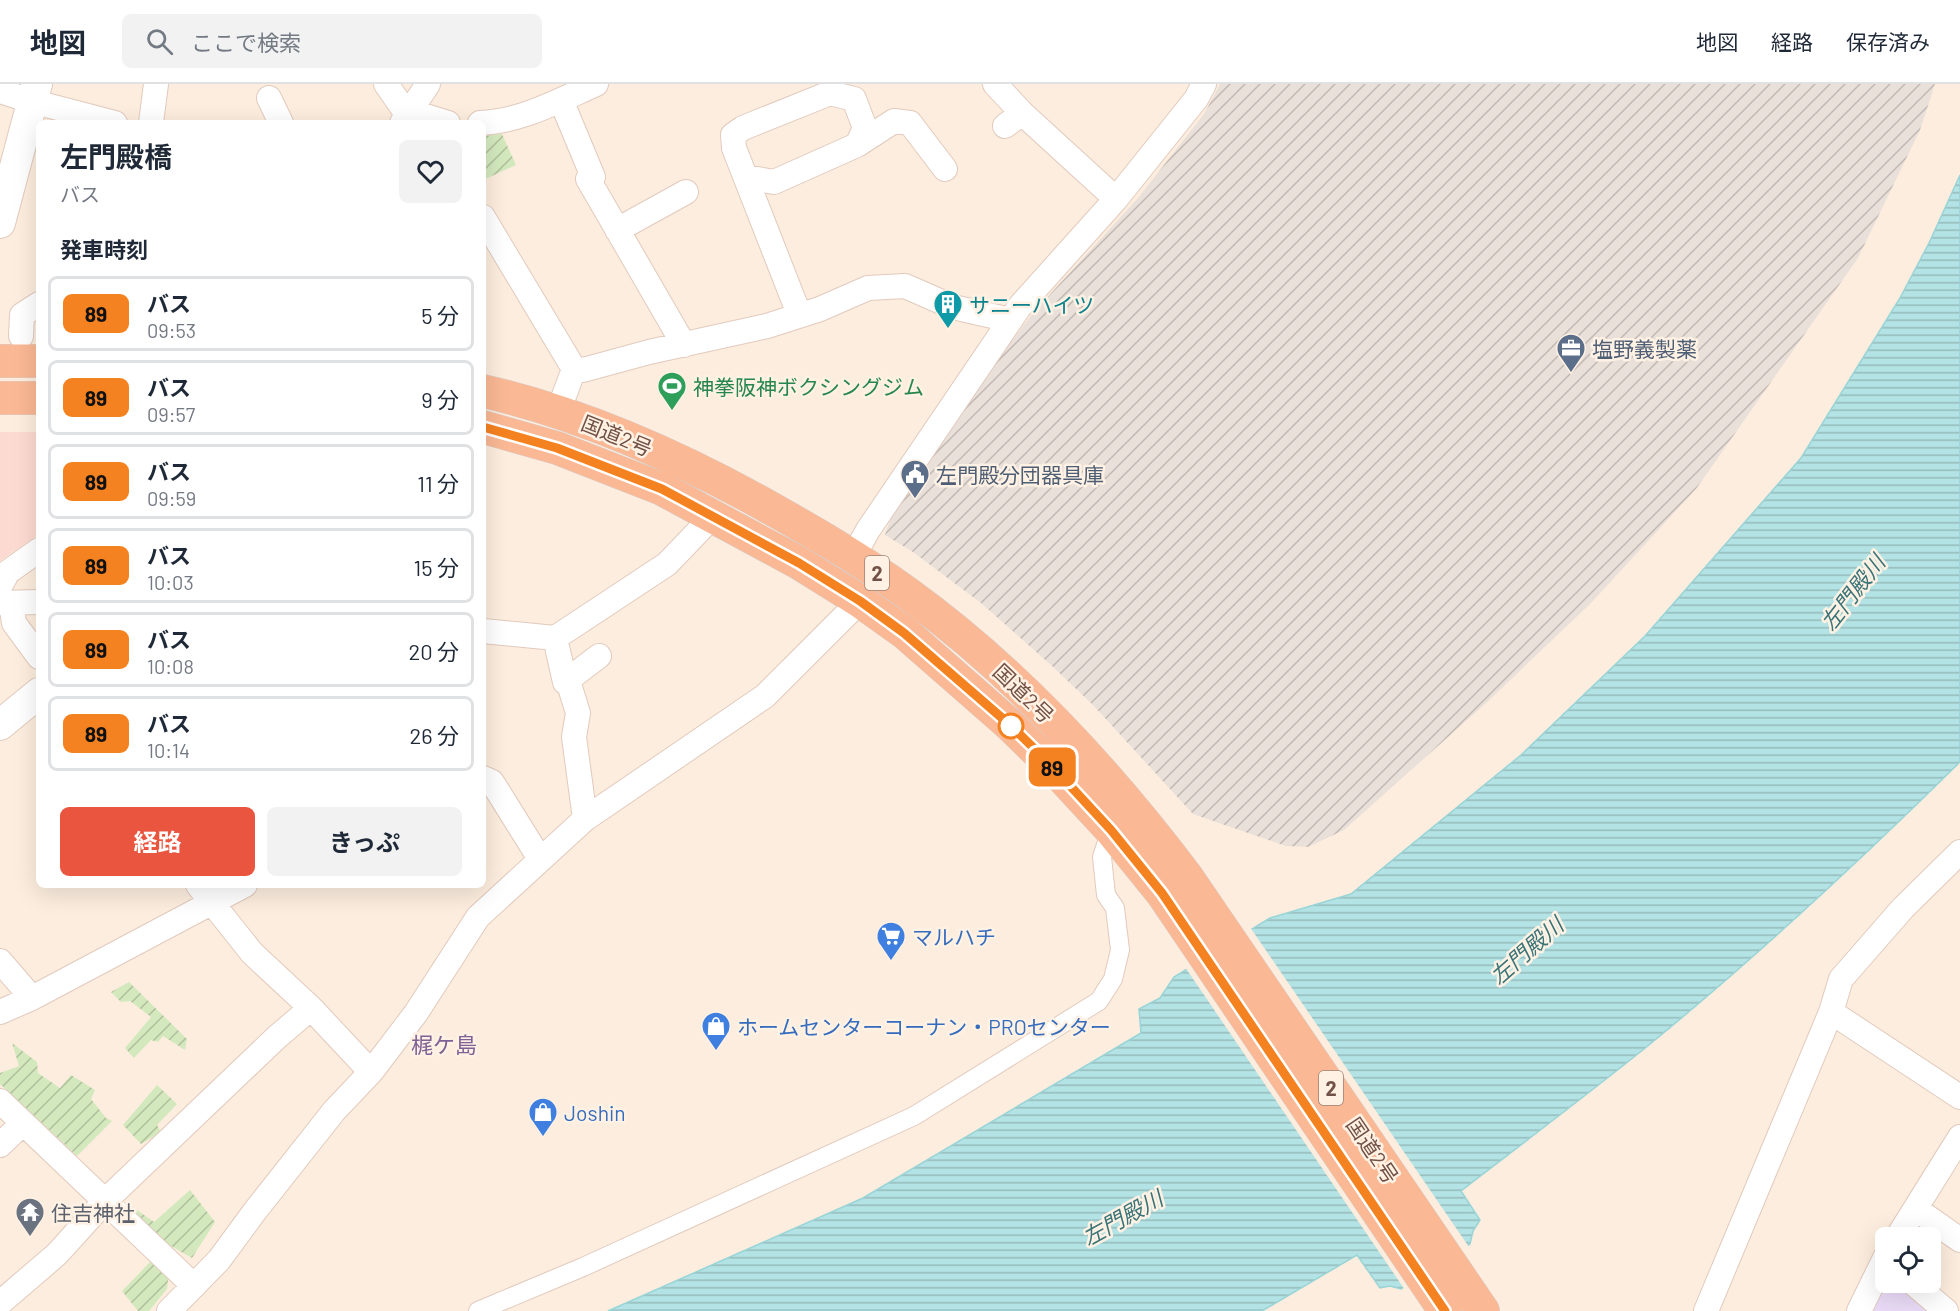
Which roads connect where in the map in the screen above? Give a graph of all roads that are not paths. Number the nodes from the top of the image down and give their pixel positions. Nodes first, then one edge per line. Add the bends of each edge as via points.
1 (156, 84) edge
2 (386, 84) edge
3 (428, 84) edge
4 (596, 84) edge
5 (995, 84) edge
6 (1194, 89) edge
7 (0, 91) edge
8 (558, 92) edge
9 (34, 93) edge
10 (268, 98) dead end
11 (414, 116) edge
12 (107, 120) edge
13 (151, 120) edge
14 (279, 120) edge
15 (433, 120) edge
16 (486, 123) edge
17 (857, 145) junction
18 (945, 169) dead end
19 (746, 177) junction
20 (686, 192) dead end
21 (1116, 199) junction
22 (486, 222) edge
23 (0, 223) edge
24 (617, 230) junction
25 (36, 305) edge
26 (799, 314) junction
27 (1010, 320) junction
28 (684, 345) junction
29 (30, 349) edge
30 (0, 361) edge
31 (574, 369) junction
32 (486, 392) edge
33 (0, 398) edge
34 (36, 398) edge
35 (558, 412) junction
36 (486, 428) edge
37 (713, 516) junction
38 (36, 552) edge
39 (853, 557) junction
40 (4, 597) edge
41 (860, 601) junction
42 (36, 602) edge
43 (486, 630) edge
44 (555, 638) junction
45 (36, 653) edge
46 (599, 656) dead end
47 (565, 682) junction
48 (36, 695) edge
49 (0, 725) edge
50 (486, 779) edge
51 (585, 819) junction
52 (1111, 830) junction
53 (1960, 852) edge
54 (540, 860) junction
55 (1174, 885) junction
56 (231, 888) edge
57 (204, 894) edge
58 (0, 961) edge
59 (32, 998) junction
60 (311, 1008) junction
61 (0, 1012) edge
62 (1831, 1012) junction
63 (371, 1072) junction
64 (1960, 1097) edge
65 (0, 1101) edge
66 (23, 1123) junction
67 (1960, 1137) edge
68 (0, 1145) edge
69 (105, 1201) junction
70 (1916, 1209) junction
71 (1904, 1227) edge
72 (1960, 1240) edge
73 (1875, 1279) edge
74 (194, 1286) junction
75 (1925, 1293) edge
76 (0, 1303) edge
77 (1479, 1305) edge
78 (169, 1311) edge
79 (478, 1311) edge
80 (1445, 1311) edge
81 (1706, 1311) edge
82 (1859, 1311) edge
83 (1946, 1311) edge

1 - 13 street
2 - 11 street
3 - 11 street
4 - 8 street
5 - 21 street via 1014,119
6 - 21 street
7 - 9 street
8 - 16 street via 532,111 501,122
8 - 24 street via 593,177 588,179
9 - 12 street
9 - 23 street
10 - 14 street
11 - 15 street
17 - 18 street via 894,121 910,123
17 - 19 street via 774,182
17 - 19 street via 865,128 854,99 830,93 733,135
19 - 26 street
20 - 24 street
21 - 27 street
22 - 31 street
24 - 28 street
25 - 29 street via 22,315
26 - 27 street via 868,288 905,286 953,307
26 - 28 street via 767,326
27 - 39 street
28 - 31 street
29 - 30 highway
31 - 35 street
32 - 35 highway, 国道2号 / 2
33 - 34 highway
35 - 39 highway, 国道2号 / 2 via 638,441 718,479
36 - 37 highway, 国道2号 / 2 via 611,468
37 - 41 highway, 国道2号 / 2
37 - 44 street via 667,564
38 - 40 street via 8,572
39 - 55 highway, 国道2号 / 2 via 908,593 1032,699 1122,794
40 - 42 street
40 - 45 street via 14,623
41 - 51 street via 765,696
41 - 52 highway, 国道2号 / 2 via 904,633 1009,724
43 - 44 street
44 - 47 street
46 - 47 street
47 - 51 street via 578,713 574,737
48 - 49 street
50 - 54 street via 492,782
51 - 54 street
52 - 55 highway, 国道2号 / 2
52 - 79 street via 1102,857 1106,895 1115,908 1120,950 1113,979 1099,1001 914,1116 583,1268
53 - 62 street via 1903,908 1841,979
54 - 63 street via 478,917 416,1013
55 - 77 highway, 国道2号 / 2
55 - 80 highway, 国道2号 / 2
56 - 57 street
57 - 59 street
57 - 60 street via 252,952
58 - 59 street
59 - 61 street
60 - 63 street
60 - 69 street
62 - 64 street
62 - 81 street
63 - 74 street via 334,1111 219,1260
65 - 66 street
66 - 68 street
66 - 69 street
67 - 70 street
69 - 74 street
69 - 76 street via 57,1254
70 - 71 street
70 - 72 street
73 - 82 street
74 - 78 street
75 - 83 street

